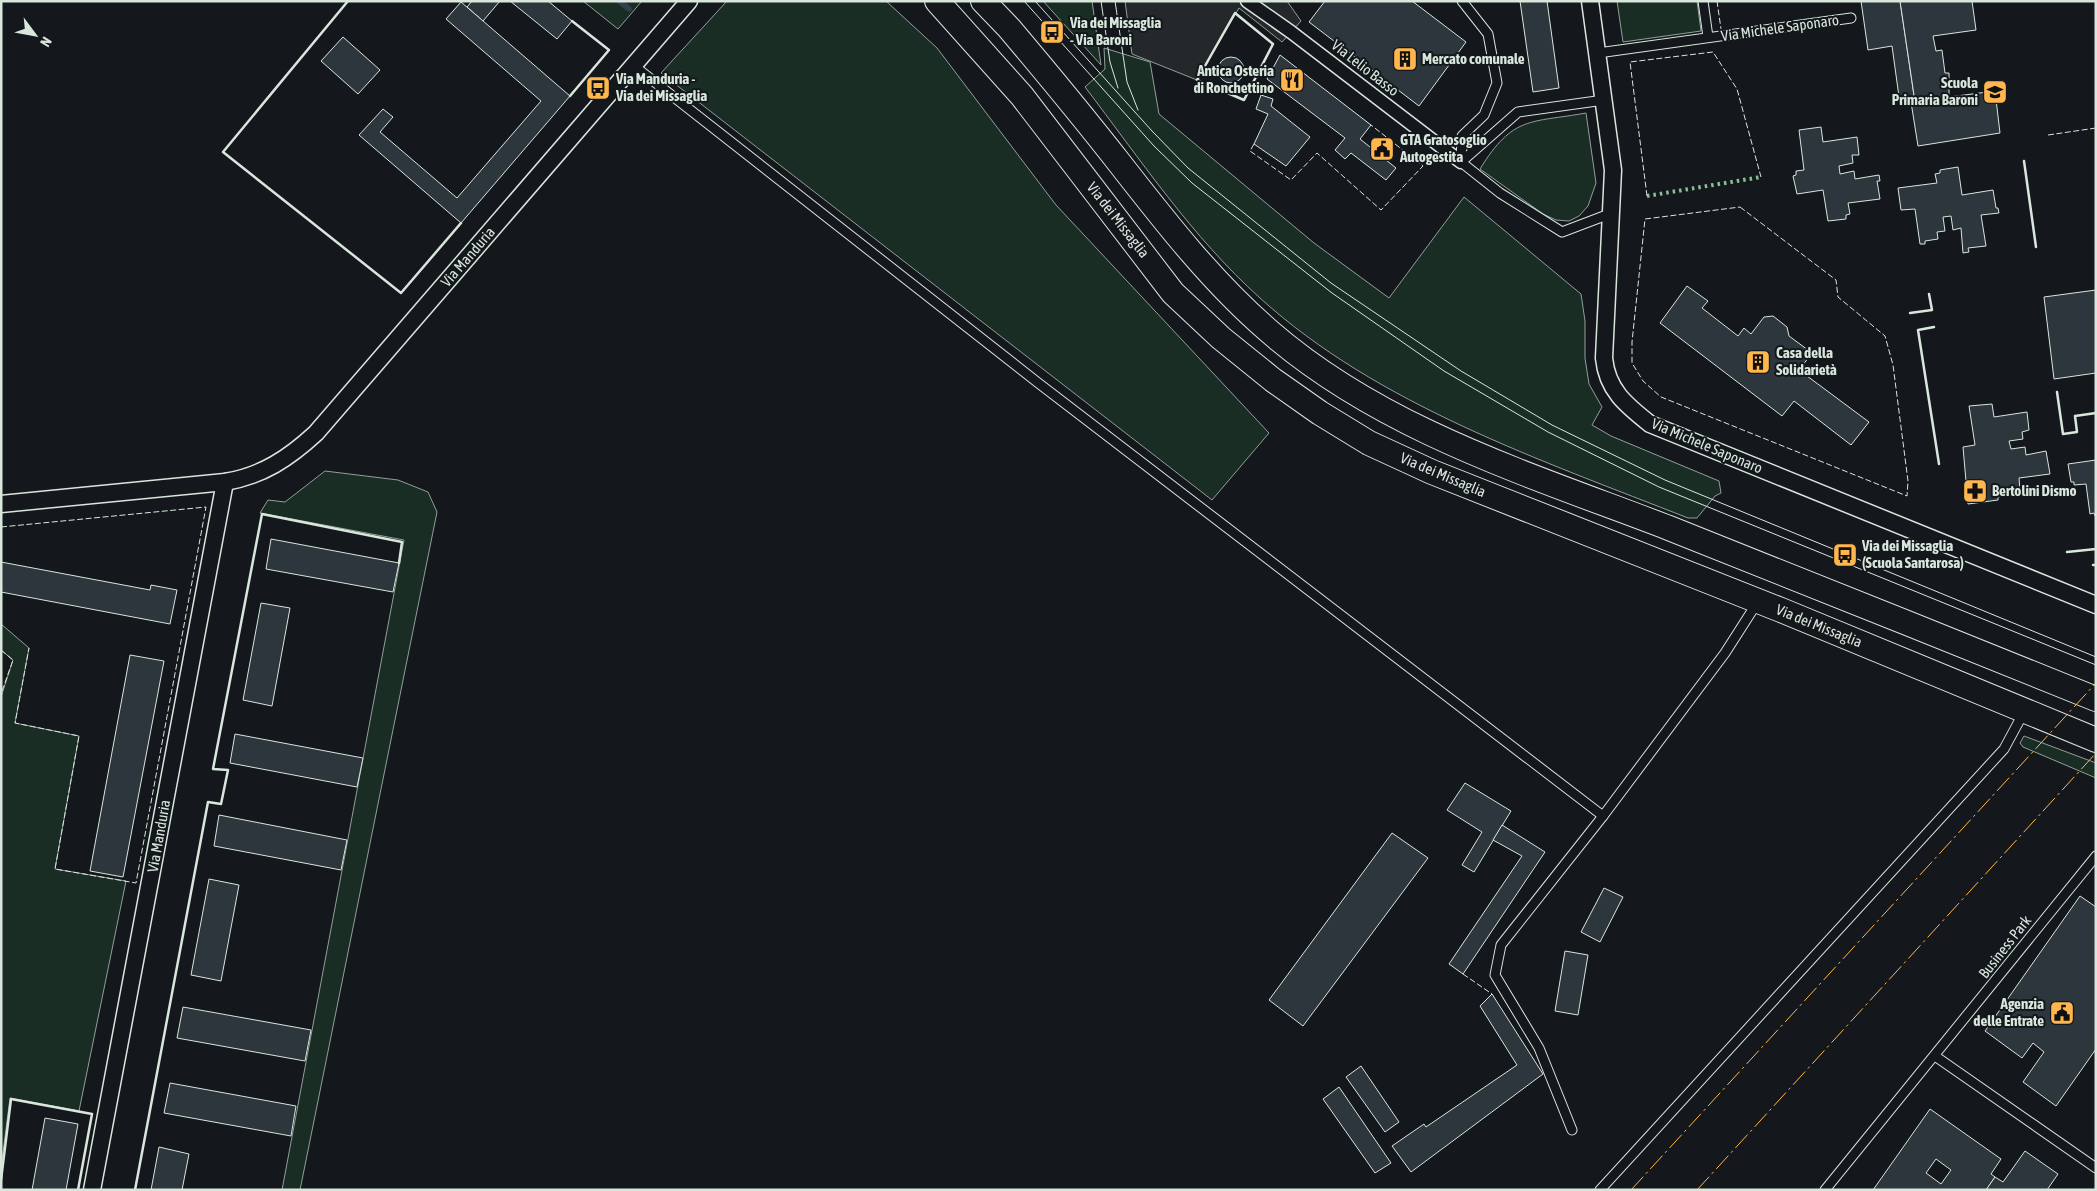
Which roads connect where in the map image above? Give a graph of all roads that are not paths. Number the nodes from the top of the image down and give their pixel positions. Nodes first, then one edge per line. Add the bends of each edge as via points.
1 (689, 1) edge
2 (937, 1) edge
3 (983, 1) edge
4 (1247, 1) edge
5 (1462, 1) edge
6 (1590, 1) edge
7 (1703, 1) edge
8 (1851, 18) dead end
9 (1708, 37) junction
10 (1598, 53) junction
11 (633, 65) junction
12 (1604, 100) junction
13 (1461, 162) junction
14 (1612, 213) junction
15 (225, 482) junction
16 (1, 504) edge
17 (1758, 601) junction
18 (2096, 605) edge
19 (2096, 699) edge
20 (2024, 711) junction
21 (2096, 740) edge
22 (1603, 816) junction
23 (2096, 856) edge
24 (1935, 1056) junction
25 (1572, 1130) dead end
26 (2096, 1168) edge
27 (92, 1190) edge
28 (1600, 1190) edge
29 (1825, 1190) edge

1 - 11 street, Via Manduria
2 - 17 main road, Via dei Missaglia via 1022,96 1173,293 1273,380 1369,443 1432,472
3 - 19 main road via 1009,28 1228,294 1317,368 1370,402 1472,452
4 - 13 street, Via Lelio Basso
5 - 13 lane via 1488,34 1497,83 1484,115 1462,136
6 - 10 street, Via Michele Saponaro
7 - 9 lane, Via Michele Saponaro
8 - 9 lane, Via Michele Saponaro
9 - 10 lane, Via Michele Saponaro
10 - 12 street, Via Michele Saponaro
11 - 15 street, Via Manduria via 316,433 282,462 241,480
11 - 22 lane via 1053,394
12 - 13 lane via 1518,112
12 - 14 street, Via Michele Saponaro via 1613,170
13 - 14 lane, Via Lelio Basso via 1562,232
14 - 18 street, Via Michele Saponaro via 1605,364 1611,385 1628,407 1650,424
15 - 16 street, Via Manduria
15 - 27 street, Via Manduria
17 - 20 main road, Via dei Missaglia
17 - 22 lane via 1725,653
20 - 21 main road, Via dei Missaglia
20 - 28 lane via 2004,749
22 - 25 lane via 1501,945 1495,975 1539,1048
23 - 24 lane, Business Park
24 - 26 lane
24 - 29 lane, Business Park

